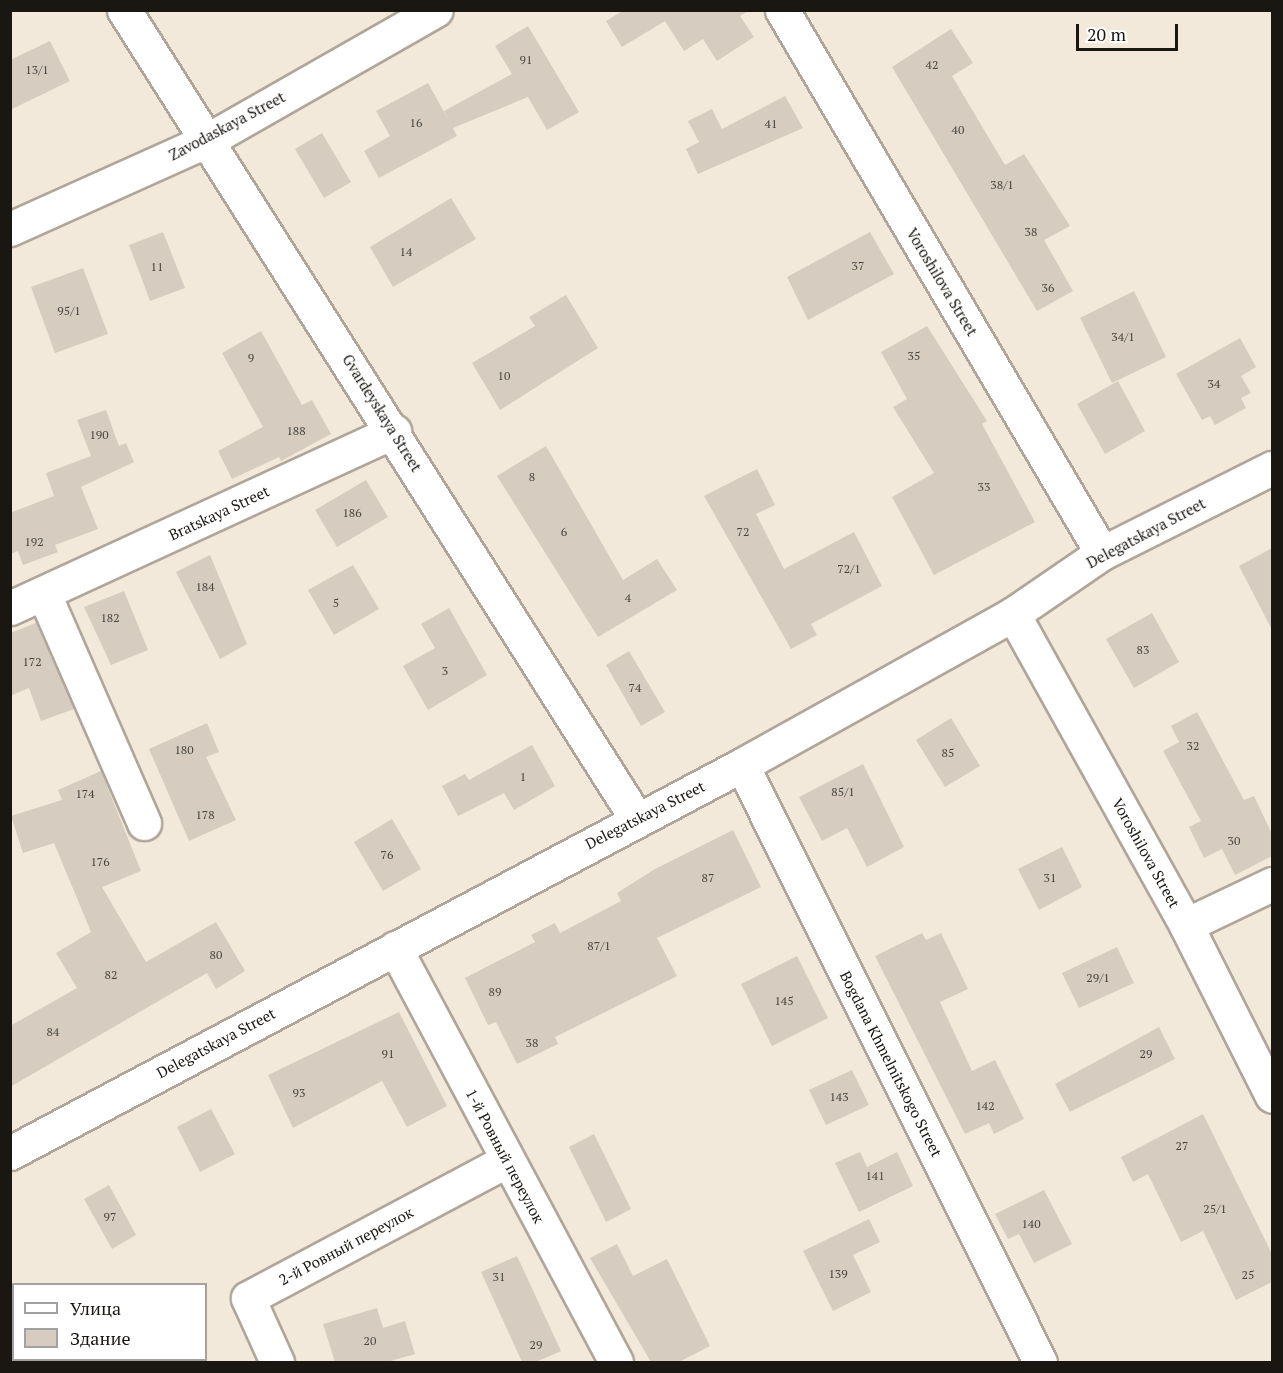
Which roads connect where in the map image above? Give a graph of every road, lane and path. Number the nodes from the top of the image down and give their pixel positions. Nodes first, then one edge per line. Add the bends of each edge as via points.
1 (124, 10) edge
2 (436, 10) edge
3 (782, 10) edge
4 (208, 140) junction
5 (10, 229) edge
6 (394, 431) junction
7 (1272, 468) edge
8 (1102, 553) junction
9 (44, 594) junction
10 (10, 608) edge
11 (1013, 614) junction
12 (742, 765) junction
13 (636, 818) junction
14 (144, 822) dead end
15 (1272, 884) edge
16 (1186, 926) junction
17 (395, 948) junction
18 (1272, 1096) edge
19 (10, 1153) edge
20 (507, 1160) junction
21 (277, 1362) edge
22 (616, 1362) edge
23 (1040, 1362) edge

1 - 4 street, Gvardeyskaya Street
2 - 4 street, Zavodaskaya Street
3 - 8 street, Voroshilova Street
4 - 5 street, Zavodaskaya Street
4 - 6 street, Gvardeyskaya Street
6 - 9 street, Bratskaya Street
6 - 13 street, Gvardeyskaya Street
7 - 8 street, Delegatskaya Street
8 - 11 street, Delegatskaya Street
9 - 10 street, Bratskaya Street
9 - 14 street
11 - 12 street, Delegatskaya Street
11 - 16 street, Voroshilova Street
12 - 13 street, Delegatskaya Street
12 - 23 street, Bogdana Khmelnitskogo Street
13 - 17 street, Delegatskaya Street
15 - 16 street
16 - 18 street, Voroshilova Street
17 - 19 street, Delegatskaya Street
17 - 20 street, 1-й Ровный переулок
20 - 21 street, 2-й Ровный переулок via 248,1298
20 - 22 street, 1-й Ровный переулок

